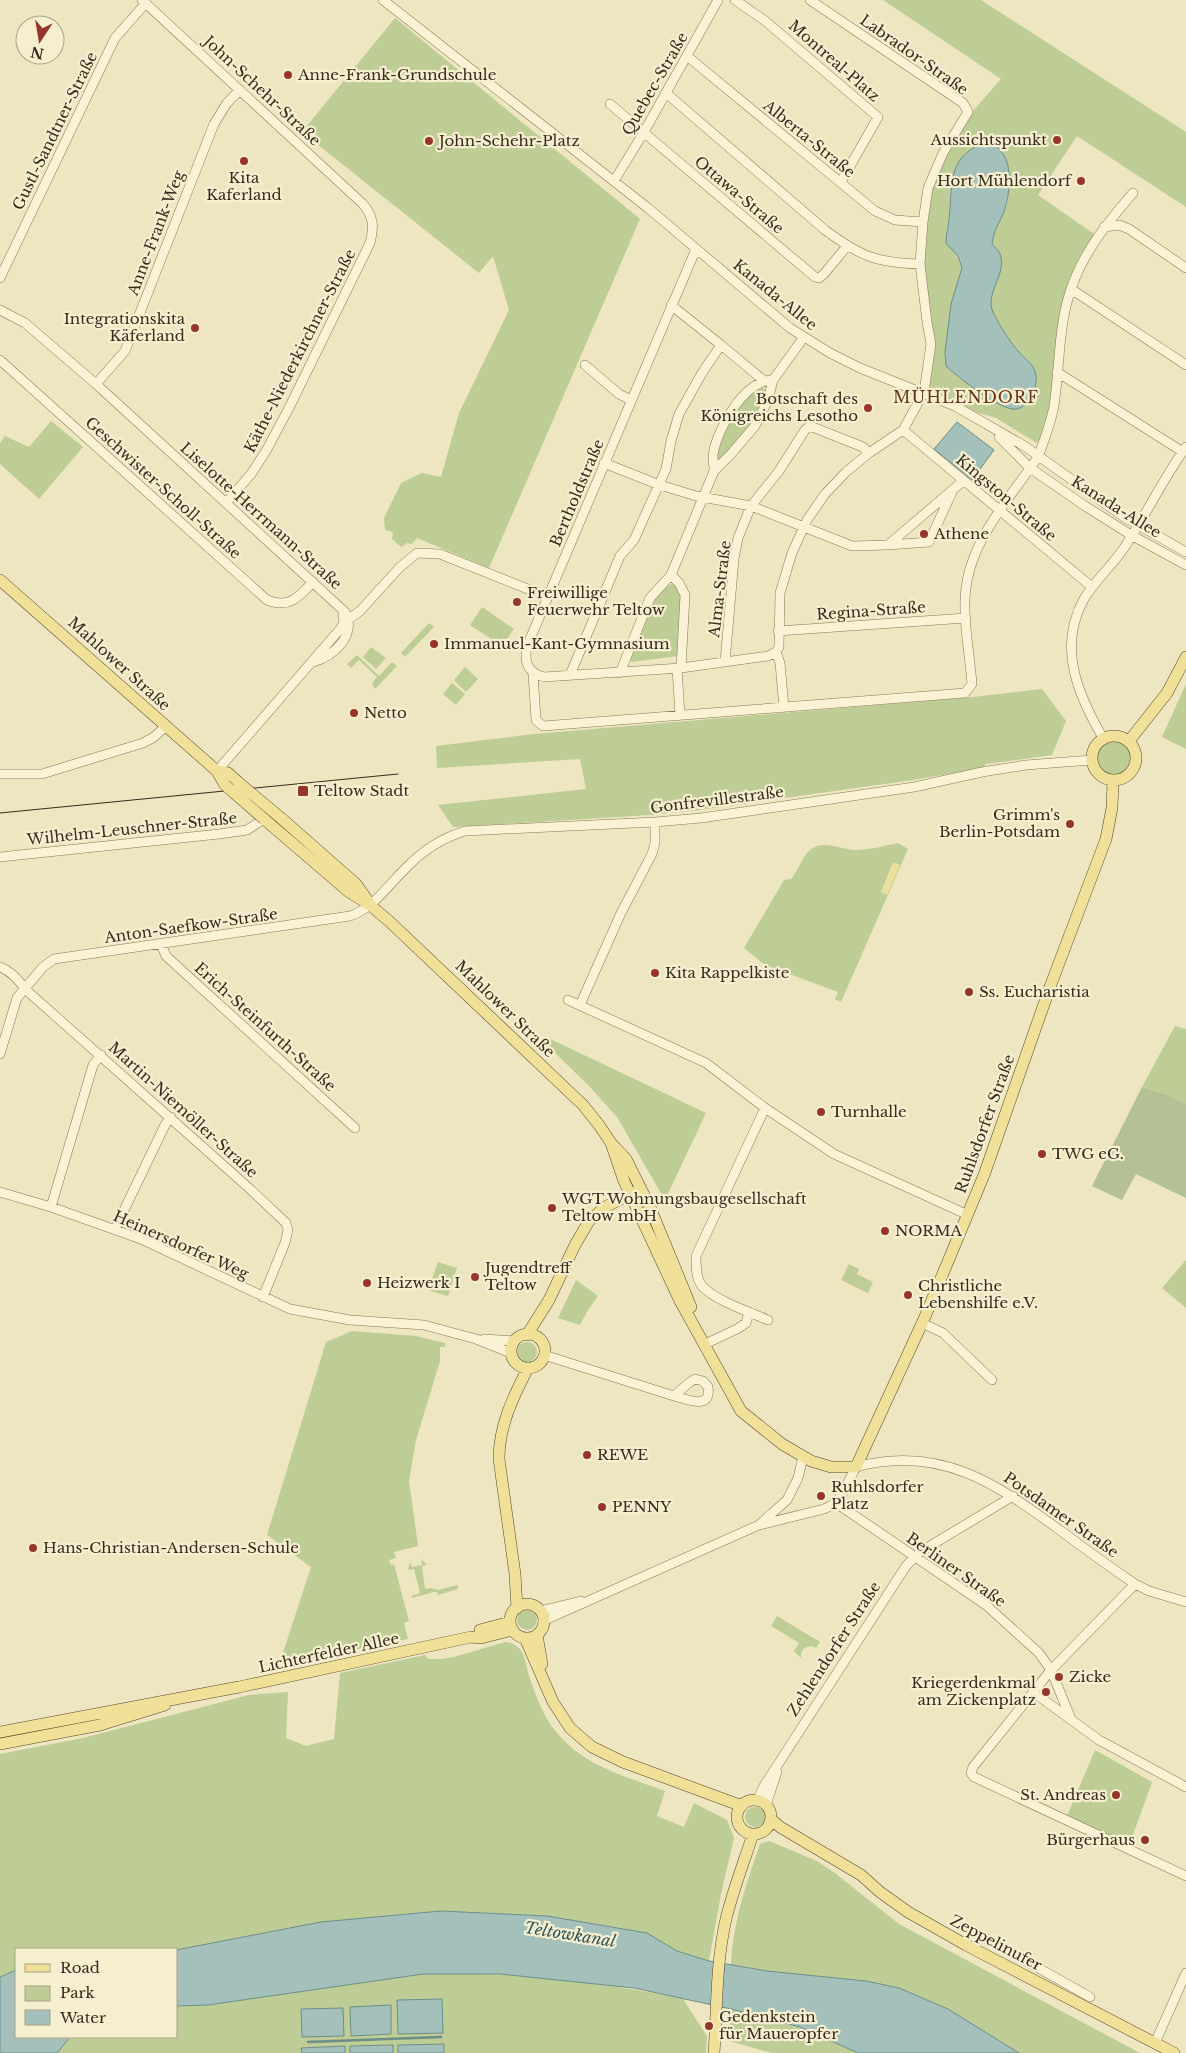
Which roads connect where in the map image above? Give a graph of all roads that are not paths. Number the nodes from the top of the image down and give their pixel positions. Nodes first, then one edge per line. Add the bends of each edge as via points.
1 (383, 0) edge
2 (718, 0) edge
3 (735, 0) edge
4 (810, 0) edge
5 (144, 2) edge
6 (687, 56) junction
7 (240, 90) junction
8 (666, 93) junction
9 (610, 104) dead end
10 (644, 132) junction
11 (614, 180) junction
12 (841, 182) junction
13 (1133, 193) dead end
14 (364, 204) joint
15 (923, 222) junction
16 (1104, 227) junction
17 (847, 246) junction
18 (696, 249) junction
19 (920, 264) junction
20 (1186, 268) edge
21 (0, 278) edge
22 (1070, 289) junction
23 (671, 305) junction
24 (0, 310) edge
25 (804, 337) junction
26 (721, 345) junction
27 (0, 360) edge
28 (1186, 364) edge
29 (585, 365) dead end
30 (1057, 372) junction
31 (768, 380) junction
32 (96, 384) junction
33 (924, 392) junction
34 (631, 400) junction
35 (990, 428) junction
36 (903, 430) junction
37 (1184, 450) edge
38 (869, 453) junction
39 (1038, 457) junction
40 (604, 463) junction
41 (1030, 468) junction
42 (714, 471) junction
43 (963, 481) junction
44 (658, 484) junction
45 (953, 490) junction
46 (704, 496) junction
47 (226, 503) junction
48 (751, 506) junction
49 (1000, 511) junction
50 (1137, 525) junction
51 (804, 527) junction
52 (1131, 535) junction
53 (888, 545) junction
54 (1186, 552) edge
55 (1186, 565) edge
56 (671, 575) junction
57 (0, 580) edge
58 (313, 582) junction
59 (1092, 587) junction
60 (548, 597) junction
61 (341, 608) junction
62 (966, 618) junction
63 (349, 619) junction
64 (778, 631) junction
65 (776, 652) junction
66 (1186, 657) edge
67 (313, 662) junction
68 (725, 662) junction
69 (679, 668) junction
70 (533, 673) junction
71 (620, 673) junction
72 (570, 675) junction
73 (784, 708) junction
74 (680, 715) junction
75 (166, 726) junction
76 (1103, 738) junction
77 (1129, 741) junction
78 (1092, 760) junction
79 (217, 771) junction
80 (0, 774) edge
81 (1113, 781) junction
82 (264, 819) junction
83 (655, 822) junction
84 (0, 857) edge
85 (370, 904) junction
86 (161, 944) junction
87 (0, 967) edge
88 (25, 988) junction
89 (568, 1000) dead end
90 (580, 1005) junction
91 (0, 1054) edge
92 (102, 1055) junction
93 (765, 1108) junction
94 (171, 1117) junction
95 (355, 1128) dead end
96 (611, 1143) junction
97 (641, 1190) junction
98 (0, 1192) edge
99 (630, 1194) junction
100 (52, 1207) junction
101 (968, 1215) junction
102 (115, 1229) junction
103 (263, 1297) junction
104 (749, 1312) junction
105 (768, 1320) dead end
106 (922, 1323) junction
107 (533, 1337) junction
108 (476, 1338) junction
109 (514, 1342) junction
110 (705, 1344) junction
111 (544, 1355) junction
112 (518, 1362) junction
113 (992, 1380) dead end
114 (674, 1396) dead end
115 (803, 1457) junction
116 (856, 1467) junction
117 (1013, 1496) junction
118 (836, 1503) junction
119 (759, 1525) junction
120 (914, 1558) junction
121 (515, 1574) junction
122 (1135, 1584) junction
123 (1186, 1602) edge
124 (529, 1605) junction
125 (516, 1608) junction
126 (542, 1616) junction
127 (511, 1626) junction
128 (531, 1636) junction
129 (1051, 1670) junction
130 (1033, 1692) junction
131 (192, 1696) junction
132 (1071, 1719) junction
133 (0, 1732) edge
134 (0, 1744) edge
135 (1186, 1787) edge
136 (762, 1803) junction
137 (740, 1810) junction
138 (771, 1819) junction
139 (754, 1832) junction
140 (813, 1845) junction
141 (1185, 1874) edge
142 (969, 1929) dead end
143 (1186, 1973) edge
144 (1090, 1997) dead end
145 (1155, 2043) junction
146 (714, 2053) edge
147 (1174, 2053) edge

1 - 11 street, Kanada-Allee
2 - 6 street, Quebec-Straße
3 - 12 street, Montreal-Platz via 764,20 878,118
4 - 15 street, Labrador-Straße via 963,103 968,112 943,153 928,188
5 - 7 street, John-Schehr-Straße
5 - 21 street, Gustl-Sandtner-Straße via 116,38
6 - 8 street, Quebec-Straße
6 - 12 street, Alberta-Straße
7 - 14 street, John-Schehr-Straße
7 - 32 street, Anne-Frank-Weg via 214,124 125,351
8 - 10 street, Quebec-Straße
8 - 17 street, Ottawa-Straße
9 - 10 street, Ottawa-Straße
10 - 11 street, Quebec-Straße
10 - 17 street, Ottawa-Straße via 815,277 824,274
11 - 18 street, Kanada-Allee
12 - 15 street, Alberta-Straße via 885,216
13 - 16 street
14 - 47 street, Käthe-Niederkirchner-Straße via 373,222 370,243 263,456
15 - 19 street
16 - 20 street via 1119,225 1129,229
16 - 22 street
17 - 19 street, Ottawa-Straße via 871,258 891,263
18 - 23 street, Bertholdstraße
18 - 25 street, Kanada-Allee
19 - 33 street via 931,344
22 - 28 street
22 - 30 street
23 - 26 street
23 - 34 street, Bertholdstraße
24 - 32 street, Liselotte-Herrmann-Straße via 25,323
25 - 31 street
25 - 33 street, Kanada-Allee via 860,368
26 - 31 street
26 - 44 street via 679,414 666,469
27 - 58 street, Geschwister-Scholl-Straße via 267,600 286,603 301,595
29 - 34 street
30 - 37 street
30 - 39 street via 1054,407
31 - 42 street via 768,400 755,426
31 - 42 street via 750,388 730,413 713,455
32 - 47 street, Liselotte-Herrmann-Straße
33 - 35 street, Kanada-Allee via 955,406
33 - 36 street
34 - 40 street, Bertholdstraße
35 - 39 street, Kanada-Allee
35 - 41 street, Kanada-Allee
36 - 38 street
36 - 43 street, Kingston-Straße
37 - 50 street
38 - 48 street, Alma-Straße via 863,447 810,426
38 - 51 street via 825,494
39 - 41 street
39 - 50 street, Kanada-Allee
40 - 44 street
40 - 60 street, Bertholdstraße
41 - 49 street
41 - 52 street, Kanada-Allee
42 - 46 street
43 - 45 street
43 - 49 street, Kingston-Straße
44 - 46 street
44 - 72 street via 634,540 620,556
45 - 53 street
45 - 53 street via 929,542
46 - 48 street
46 - 56 street
47 - 58 street, Liselotte-Herrmann-Straße
48 - 51 street
48 - 68 street, Alma-Straße via 738,538 734,559
49 - 59 street, Kingston-Straße
49 - 62 street via 972,560 965,601
50 - 52 street
50 - 54 street, Kanada-Allee
51 - 53 street via 852,546
51 - 64 street via 780,593
52 - 55 street, Kanada-Allee
52 - 59 street
56 - 69 street via 685,595
56 - 71 street via 650,598
57 - 75 main road, Mahlower Straße
58 - 61 street, Liselotte-Herrmann-Straße
59 - 76 street via 1074,625 1071,663 1084,702
60 - 63 street via 440,554 417,553
60 - 70 street, Bertholdstraße via 527,646 525,660
61 - 63 street
61 - 67 street, Liselotte-Herrmann-Straße via 344,622
62 - 64 street, Regina-Straße
62 - 73 street via 972,684 965,693
63 - 67 street via 350,627 345,638 328,656
64 - 65 street
65 - 68 street
65 - 73 street
66 - 77 main road via 1166,693
67 - 79 street, Liselotte-Herrmann-Straße
68 - 69 street
69 - 71 street
69 - 74 street
70 - 72 street via 544,677
70 - 74 street via 536,720 543,726
71 - 72 street
73 - 74 street
75 - 79 main road, Mahlower Straße
75 - 80 street via 143,743 42,774
76 - 77 main road via 1116,736
76 - 78 main road via 1096,744
77 - 81 main road via 1135,749 1136,764 1128,776
78 - 81 main road via 1096,772
78 - 83 street, Gonfrevillestraße via 1026,765 905,788
79 - 82 main road, Mahlower Straße, bridge via 226,785
79 - 85 main road, Mahlower Straße, bridge via 228,773 281,818 356,884
81 - 101 main road, Ruhlsdorfer Straße via 1106,839
82 - 84 street, Wilhelm-Leuschner-Straße via 247,830
82 - 85 main road, Mahlower Straße via 349,892
83 - 85 street, Gonfrevillestraße via 475,830 455,834 426,849
83 - 90 street via 652,854 621,913
85 - 86 street, Anton-Saefkow-Straße via 350,916
85 - 96 main road, Mahlower Straße via 583,1105
86 - 88 street, Anton-Saefkow-Straße via 54,959
86 - 95 street, Erich-Steinfurth-Straße via 166,956
87 - 88 street, Martin-Niemöller-Straße via 9,971
88 - 91 street, Anton-Saefkow-Straße via 17,998
88 - 92 street, Martin-Niemöller-Straße
89 - 90 street
90 - 93 street via 706,1063
92 - 94 street, Martin-Niemöller-Straße
92 - 100 street via 93,1065
93 - 101 street via 834,1154
93 - 104 street via 696,1256 696,1270 702,1286
94 - 102 street
94 - 103 street, Martin-Niemöller-Straße via 286,1223 285,1243
96 - 97 main road, Mahlower Straße via 626,1159
96 - 99 main road, Mahlower Straße
97 - 99 main road
97 - 110 main road, Mahlower Straße
98 - 100 street, Heinersdorfer Weg
99 - 107 main road via 589,1220
99 - 110 main road, Mahlower Straße via 679,1300
100 - 102 street, Heinersdorfer Weg
101 - 106 main road, Ruhlsdorfer Straße
102 - 103 street, Heinersdorfer Weg
103 - 108 street, Heinersdorfer Weg via 298,1311 350,1320 408,1322
104 - 105 street
104 - 110 street via 742,1326
106 - 113 street via 943,1333
106 - 116 main road, Ruhlsdorfer Straße
107 - 109 main road via 518,1338
107 - 111 main road via 544,1346
108 - 109 street
108 - 112 street
109 - 112 main road
110 - 115 main road, Mahlower Straße via 741,1411
111 - 112 main road via 538,1364
111 - 114 street
112 - 121 main road via 511,1402 501,1430 499,1459
115 - 116 main road, Mahlower Straße via 831,1467
115 - 119 street via 802,1468 787,1500
116 - 117 street, Potsdamer Straße via 879,1461 929,1463 984,1479
116 - 118 street
117 - 120 street, Zehlendorfer Straße
117 - 122 street, Potsdamer Straße
118 - 119 street via 810,1514
118 - 120 street, Berliner Straße
119 - 126 street via 573,1609
120 - 129 street, Berliner Straße via 986,1605 1039,1652
120 - 136 street, Zehlendorfer Straße via 882,1601 764,1786
121 - 124 main road
121 - 125 main road
122 - 123 street, Potsdamer Straße
122 - 129 street
124 - 125 main road
124 - 126 main road
125 - 127 main road
126 - 128 main road via 543,1626
127 - 128 main road via 520,1637
127 - 131 main road, Lichterfelder Allee
128 - 137 main road via 560,1715 582,1740 605,1754 684,1784
129 - 130 street
129 - 132 street, Berliner Straße
130 - 132 street
130 - 141 street via 972,1767 972,1775
131 - 133 main road, Lichterfelder Allee
131 - 134 main road, Lichterfelder Allee via 100,1725
132 - 135 street via 1099,1740
136 - 137 main road via 747,1802
136 - 138 main road via 769,1809
137 - 139 main road via 739,1824
138 - 139 main road
138 - 140 main road, Zeppelinufer
139 - 140 main road, Zeppelinufer
139 - 146 main road via 726,1920
140 - 145 main road, Zeppelinufer via 861,1875 923,1921
142 - 144 street, Zeppelinufer
143 - 145 street
145 - 147 main road, Zeppelinufer

